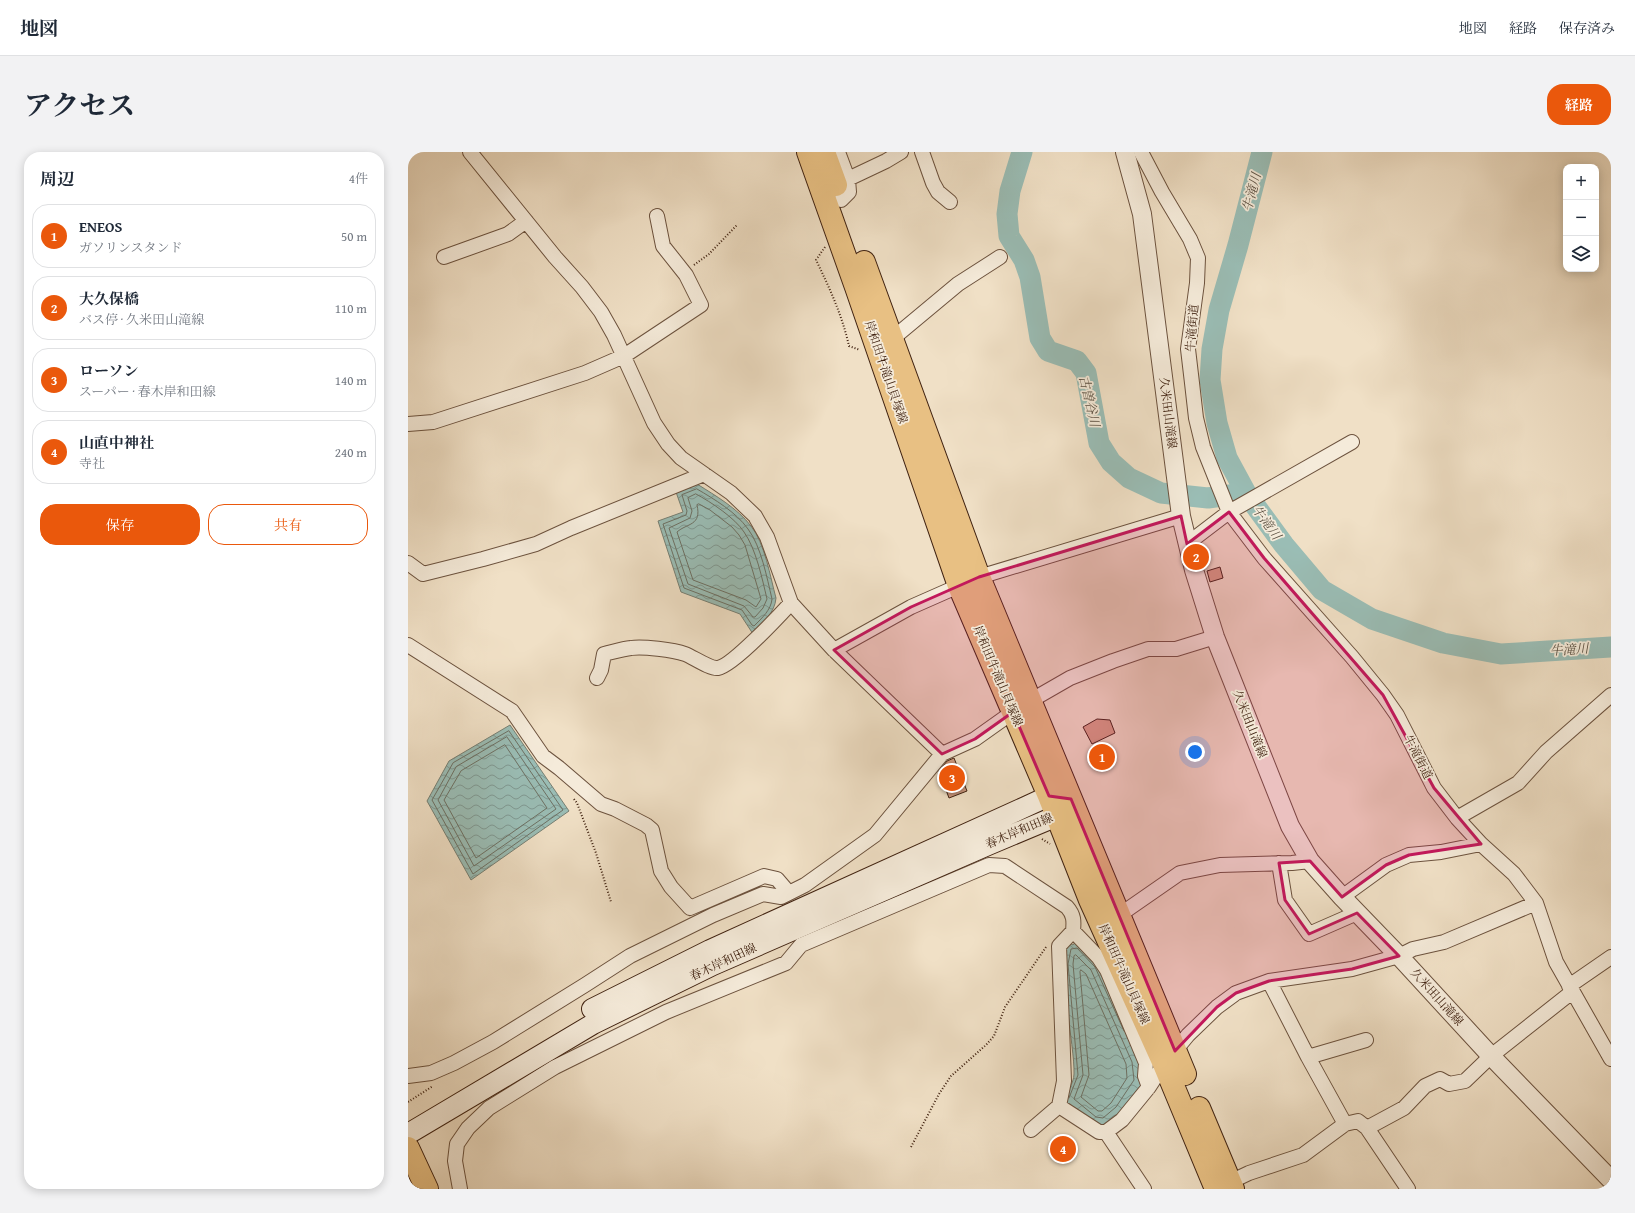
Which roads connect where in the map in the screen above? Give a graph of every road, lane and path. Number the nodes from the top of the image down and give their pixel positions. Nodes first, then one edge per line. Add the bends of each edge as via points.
1 (470, 152) edge
2 (808, 152) edge
3 (824, 152) edge
4 (838, 152) edge
5 (901, 152) edge
6 (922, 152) edge
7 (1141, 152) edge
8 (1134, 162) edge
9 (848, 180) junction
10 (841, 200) junction
11 (950, 202) dead end
12 (657, 216) dead end
13 (526, 221) junction
14 (737, 225) dead end
15 (836, 230) junction
16 (444, 257) dead end
17 (1000, 257) dead end
18 (684, 273) junction
19 (886, 348) junction
20 (624, 356) junction
21 (408, 424) edge
22 (1352, 442) dead end
23 (704, 474) junction
24 (1180, 510) junction
25 (1231, 511) junction
26 (1187, 544) junction
27 (408, 563) edge
28 (979, 577) junction
29 (959, 586) junction
30 (791, 603) junction
31 (1215, 637) junction
32 (408, 645) edge
33 (834, 650) junction
34 (597, 678) dead end
35 (1611, 696) edge
36 (1022, 706) junction
37 (942, 754) junction
38 (573, 797) dead end
39 (1071, 799) junction
40 (1053, 806) junction
41 (1457, 818) junction
42 (1481, 844) junction
43 (1310, 861) junction
44 (1279, 863) junction
45 (789, 893) junction
46 (1342, 897) junction
47 (1090, 900) junction
48 (611, 902) dead end
49 (1536, 903) junction
50 (1071, 912) junction
51 (1357, 913) junction
52 (1118, 916) junction
53 (1073, 931) junction
54 (1048, 944) dead end
55 (1399, 956) junction
56 (1611, 957) edge
57 (1269, 981) junction
58 (1571, 989) junction
59 (1366, 1040) dead end
60 (1491, 1056) junction
61 (1308, 1057) junction
62 (1170, 1058) junction
63 (1611, 1059) edge
64 (408, 1076) edge
65 (1149, 1087) junction
66 (1059, 1106) junction
67 (408, 1120) edge
68 (1345, 1124) junction
69 (1367, 1128) junction
70 (1031, 1130) dead end
71 (1106, 1132) junction
72 (408, 1134) edge
73 (911, 1147) dead end
74 (408, 1148) edge
75 (1611, 1180) edge
76 (1611, 1186) edge
77 (1226, 1187) edge
78 (427, 1189) edge
79 (460, 1189) edge
80 (1144, 1189) edge
81 (1408, 1189) edge
82 (1606, 1189) edge

1 - 13 street
2 - 15 main road, 岸和田牛滝山貝塚線
3 - 10 main road, 岸和田牛滝山貝塚線
4 - 9 street
5 - 9 street
6 - 11 street via 938,192
7 - 8 street, 牛滝街道
8 - 24 street, 久米田山滝線
8 - 25 street, 牛滝街道 via 1162,192 1190,239 1198,258 1188,349 1196,418 1203,447
9 - 10 street via 849,192
10 - 19 main road, 岸和田牛滝山貝塚線
12 - 18 street via 663,246
13 - 16 street via 508,234
13 - 20 street via 601,312
14 - 18 path via 709,254
15 - 19 main road, 岸和田牛滝山貝塚線
15 - 19 path via 816,260 839,308 849,346
17 - 19 street via 958,284
18 - 20 street via 701,305
19 - 28 main road, 岸和田牛滝山貝塚線
19 - 29 main road, 岸和田牛滝山貝塚線
20 - 21 street via 585,373 433,422
20 - 23 street via 651,416 668,444 681,458
22 - 25 street
23 - 27 street via 536,544 483,560 423,574
23 - 30 street via 731,493 755,516 767,537
24 - 26 street, 久米田山滝線
24 - 28 street
25 - 26 street
25 - 41 street, 牛滝街道 via 1264,558 1384,695 1434,788
26 - 31 street, 久米田山滝線
28 - 29 street
28 - 36 main road, 岸和田牛滝山貝塚線
29 - 33 street via 911,607
29 - 36 main road, 岸和田牛滝山貝塚線
30 - 33 street
30 - 34 street via 746,648 718,668 684,653 631,648 604,654
31 - 36 street via 1176,649 1148,649 1113,661 1070,678
31 - 43 street, 久米田山滝線 via 1290,826
32 - 45 street via 512,711 543,756 601,804 652,830 661,871 690,908 764,876 777,879
33 - 37 street
35 - 41 street via 1546,752 1518,783
36 - 37 street via 975,739
36 - 39 main road, 岸和田牛滝山貝塚線
36 - 40 main road, 岸和田牛滝山貝塚線
37 - 45 street via 876,835 805,885
38 - 48 path via 596,853
39 - 40 main road, 春木岸和田線
39 - 52 main road, 岸和田牛滝山貝塚線
40 - 47 main road, 岸和田牛滝山貝塚線
40 - 67 main road, 春木岸和田線 via 710,950 587,1012
40 - 72 main road, 春木岸和田線 via 981,848 713,965 600,1020
41 - 42 street, 牛滝街道
42 - 46 street via 1409,855 1386,865
42 - 49 street, 牛滝街道 via 1514,874
43 - 44 street
43 - 46 street, 久米田山滝線
44 - 51 street via 1285,900 1310,934
44 - 52 street via 1220,865 1180,873
45 - 64 street via 781,897 763,894 706,918 630,956 454,1063 430,1073
46 - 51 street, 久米田山滝線
47 - 50 street
47 - 62 main road, 岸和田牛滝山貝塚線
49 - 55 street via 1444,942
49 - 58 street, 牛滝街道 via 1556,962
50 - 53 street via 1074,919
50 - 79 street via 1005,866 989,865 801,945 786,963 666,1012 555,1067 489,1108 468,1128 457,1144 455,1161
51 - 55 street, 久米田山滝線
52 - 62 main road, 岸和田牛滝山貝塚線
53 - 65 street via 1107,970 1146,1063 1145,1076
53 - 66 street via 1059,946 1064,1080
54 - 73 path via 1005,1007 994,1036 951,1076
55 - 57 street via 1352,969
55 - 60 street, 久米田山滝線
56 - 58 street
57 - 61 street
57 - 62 street via 1236,993 1216,1007 1188,1035
58 - 60 street
58 - 63 street, 牛滝街道
59 - 61 street
60 - 69 street via 1464,1081 1449,1084 1440,1079 1425,1086 1404,1108
60 - 75 street, 久米田山滝線
61 - 68 street
62 - 65 street
62 - 77 main road, 岸和田牛滝山貝塚線
65 - 71 street via 1122,1120
66 - 70 street
66 - 71 street via 1099,1132
68 - 69 street via 1358,1121
68 - 77 street via 1303,1155 1249,1173
69 - 81 street
71 - 80 street
74 - 78 main road
76 - 82 street

